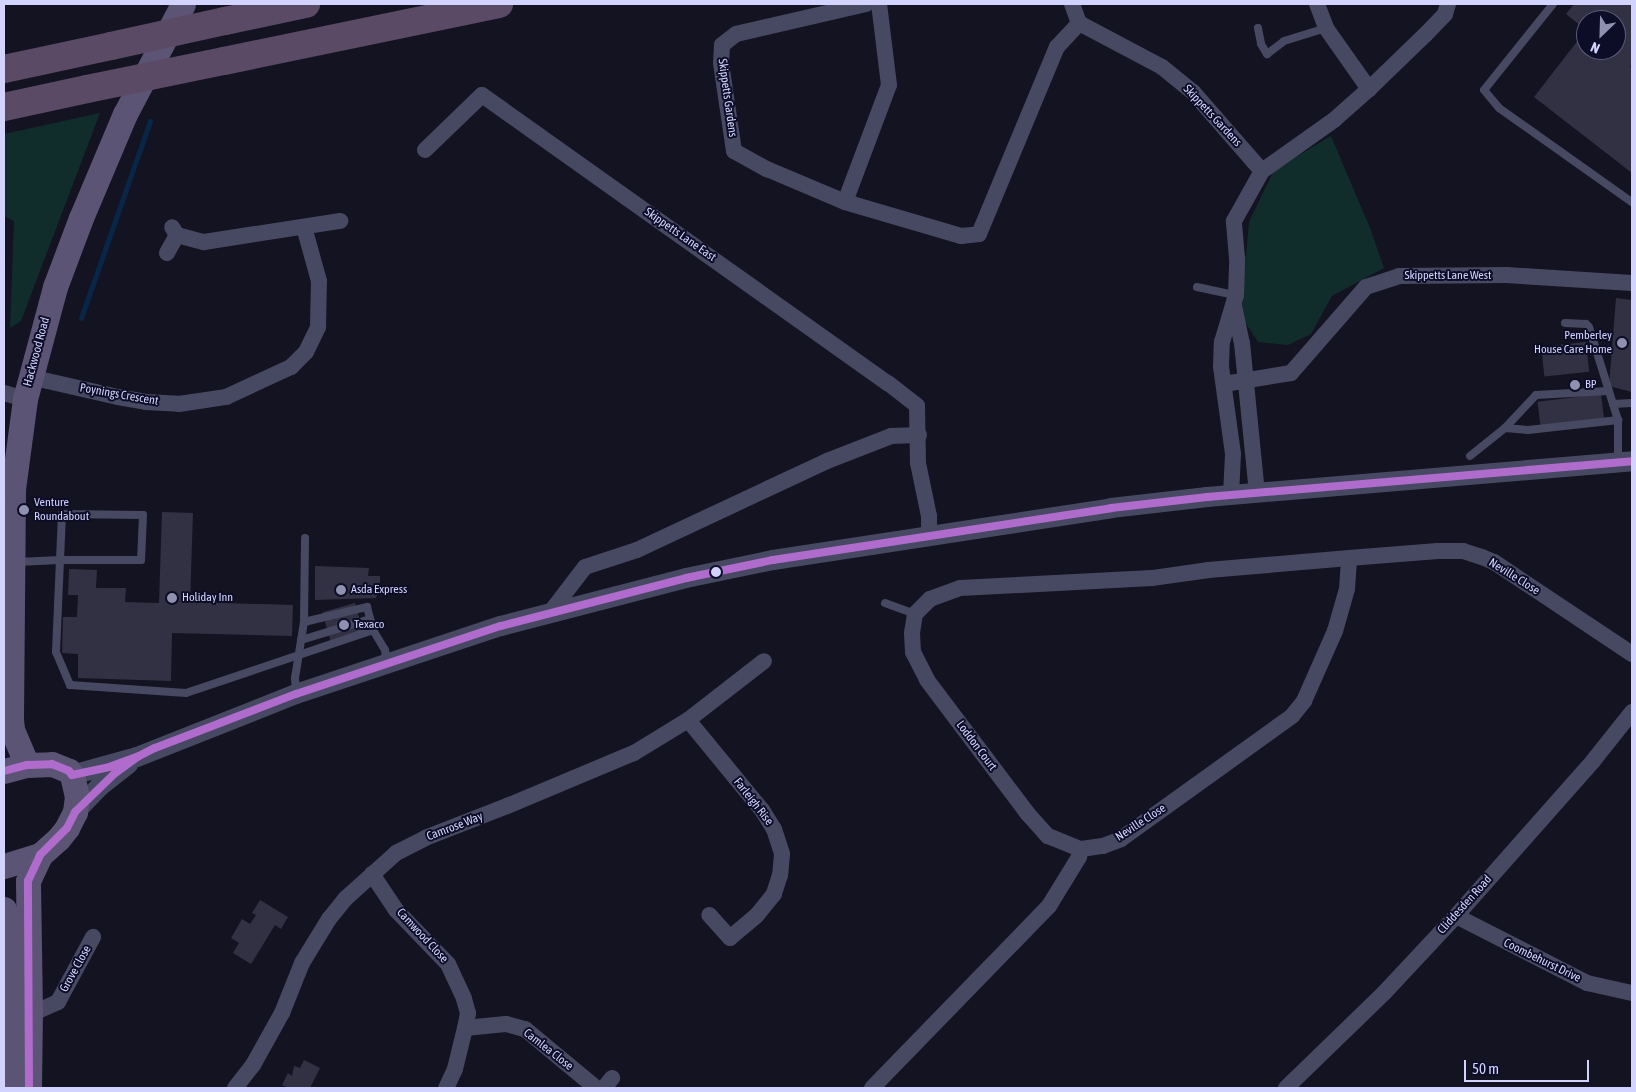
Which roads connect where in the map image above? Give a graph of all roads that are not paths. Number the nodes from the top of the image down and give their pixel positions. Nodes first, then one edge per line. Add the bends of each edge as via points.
1 (183, 4) edge
2 (306, 4) edge
3 (499, 4) edge
4 (866, 4) edge
5 (879, 4) edge
6 (1072, 4) edge
7 (1317, 4) edge
8 (1448, 4) edge
9 (1553, 4) edge
10 (1079, 23) junction
11 (1258, 28) dead end
12 (1326, 28) junction
13 (4, 69) edge
14 (1369, 89) junction
15 (4, 107) edge
16 (425, 150) dead end
17 (1262, 171) junction
18 (845, 202) junction
19 (1632, 202) edge
20 (340, 221) dead end
21 (304, 227) junction
22 (167, 253) dead end
23 (1632, 283) edge
24 (1197, 287) dead end
25 (1235, 301) junction
26 (1565, 323) dead end
27 (1245, 381) junction
28 (1224, 384) junction
29 (20, 390) edge
30 (1609, 391) junction
31 (1632, 403) edge
32 (1614, 404) junction
33 (1618, 420) junction
34 (1505, 428) junction
35 (919, 435) junction
36 (1470, 456) dead end
37 (1625, 462) edge
38 (1257, 492) junction
39 (1231, 495) junction
40 (929, 536) junction
41 (305, 538) dead end
42 (1349, 558) junction
43 (60, 560) junction
44 (12, 562) junction
45 (885, 603) dead end
46 (549, 614) junction
47 (915, 614) junction
48 (370, 619) junction
49 (304, 622) junction
50 (373, 630) junction
51 (301, 640) junction
52 (299, 654) junction
53 (1632, 654) edge
54 (764, 661) dead end
55 (8, 663) edge
56 (387, 664) junction
57 (296, 694) junction
58 (1632, 712) edge
59 (688, 720) junction
60 (8, 737) edge
61 (137, 757) junction
62 (15, 768) edge
63 (72, 775) junction
64 (75, 812) junction
65 (1081, 848) junction
66 (40, 855) junction
67 (4, 866) edge
68 (372, 874) junction
69 (4, 910) edge
70 (709, 915) dead end
71 (1456, 916) junction
72 (93, 937) dead end
73 (1632, 993) edge
74 (30, 1012) junction
75 (465, 1028) junction
76 (9, 1088) edge
77 (29, 1088) edge
78 (235, 1088) edge
79 (446, 1088) edge
80 (596, 1088) edge
81 (872, 1088) edge
82 (1286, 1088) edge

1 - 29 main road, Hackwood Road via 125,114 81,218
2 - 13 highway, bridge
3 - 15 highway, bridge
4 - 18 street, Skippetts Gardens via 736,34 722,45 721,63 734,151 767,169
5 - 18 street via 889,85
6 - 10 street
7 - 12 street
8 - 14 street via 1445,14
9 - 19 lane via 1484,90 1498,108
10 - 17 street, Skippetts Gardens via 1162,67 1193,92
10 - 18 street, Skippetts Gardens via 1057,47 980,234 961,236
11 - 12 lane via 1267,54 1284,41
12 - 14 street
14 - 17 street via 1334,120
16 - 35 street, Skippetts Lane East via 482,95 888,383 917,406
17 - 25 street via 1234,221 1238,258
20 - 21 street
21 - 22 street via 204,242 175,231
21 - 29 street, Poynings Crescent via 319,281 318,327 306,352 291,368 226,397 179,404
23 - 27 street, Skippetts Lane West via 1506,275 1399,276 1366,288 1291,372
24 - 25 lane
25 - 27 street
25 - 28 street via 1222,342
26 - 30 lane via 1589,327
27 - 28 street, Skippetts Lane West
27 - 38 street
28 - 39 street via 1233,454
29 - 44 main road, Hackwood Road
30 - 32 lane
30 - 34 lane via 1536,396
31 - 32 lane
32 - 33 lane
33 - 34 lane via 1528,430
33 - 37 lane
34 - 36 lane
35 - 40 street, Skippetts Lane East via 918,463 929,516
35 - 46 street via 891,436 827,461 636,550 585,567
37 - 38 street
38 - 39 street
39 - 40 street via 1111,508
40 - 46 street via 773,560 686,578
41 - 49 lane
42 - 47 street, Neville Close via 1152,578 960,588 930,599
42 - 53 street, Neville Close via 1438,551 1463,551 1482,557
42 - 65 street, Neville Close via 1347,589 1326,656 1304,701 1292,716 1121,839 1103,846
43 - 43 lane via 62,514 143,515 140,560
43 - 44 lane
43 - 52 lane via 56,652 70,685 186,693
44 - 55 main road, Hackwood Road
45 - 47 lane
46 - 56 street via 501,626
47 - 65 street, Loddon Court via 913,652 927,680 1048,836
48 - 49 lane via 367,607
48 - 50 lane
48 - 51 lane
49 - 51 lane
50 - 52 lane
50 - 56 lane via 385,650
51 - 52 lane
52 - 57 lane
54 - 59 street, Camrose Way
55 - 60 main road, Hackwood Road
56 - 57 street
57 - 61 street
58 - 71 street, Cliddesden Road
59 - 68 street, Camrose Way via 634,753 425,838 396,853
59 - 70 street, Farleigh Rise via 762,810 774,829 782,854 774,894 756,916 730,938
60 - 62 main road, Hackwood Road
61 - 63 street
61 - 64 street via 100,786
62 - 63 main road via 52,764
63 - 64 main road via 77,796
64 - 66 main road via 67,828
65 - 81 street via 1080,857 1050,906
66 - 67 main road
66 - 74 main road via 28,881
68 - 75 street, Camwood Close via 396,910 448,964 468,1013
68 - 78 street, Camrose Way via 345,898 329,918 302,963 282,1013 253,1065
69 - 76 main road via 10,936
71 - 73 street, Coombehurst Drive via 1587,983
71 - 82 street, Cliddesden Road
72 - 74 street, Grove Close via 58,1002
74 - 77 main road
75 - 79 street, Camwood Close via 455,1069
75 - 80 street, Camlea Close via 506,1024 525,1029

